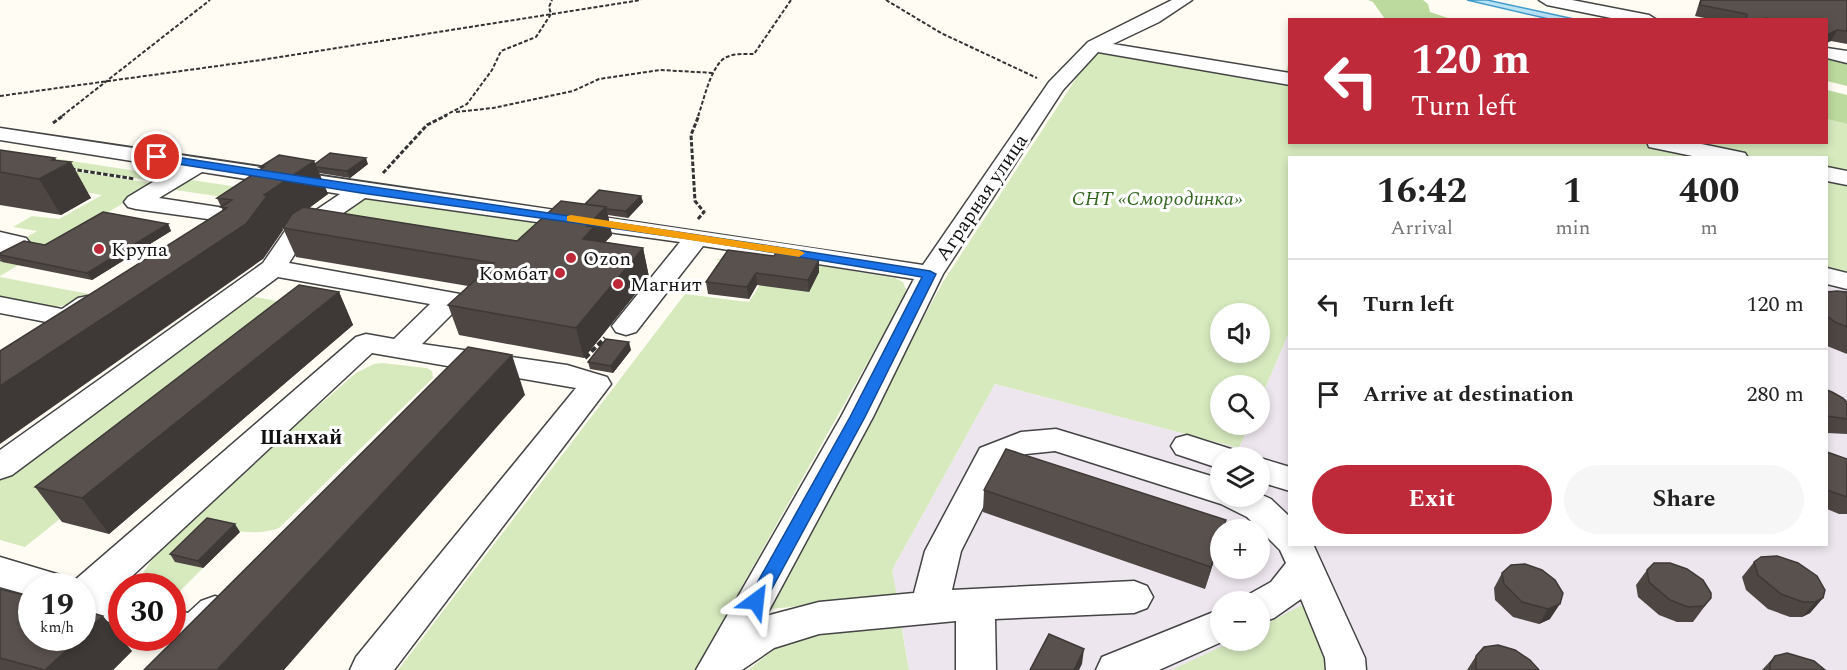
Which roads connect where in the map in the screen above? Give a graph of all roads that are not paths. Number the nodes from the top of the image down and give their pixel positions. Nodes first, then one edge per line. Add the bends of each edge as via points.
1 (1184, 0) edge
2 (1547, 0) edge
3 (1639, 18) edge
4 (1094, 46) junction
5 (1828, 53) edge
6 (1847, 57) edge
7 (1288, 79) edge
8 (0, 134) edge
9 (1667, 144) edge
10 (1727, 156) edge
11 (199, 164) junction
12 (1828, 174) edge
13 (290, 178) junction
14 (1847, 178) edge
15 (361, 190) junction
16 (246, 204) junction
17 (196, 235) edge
18 (697, 237) junction
19 (0, 240) edge
20 (0, 252) edge
21 (273, 268) junction
22 (930, 274) junction
23 (1828, 276) edge
24 (1847, 280) edge
25 (107, 292) edge
26 (0, 305) edge
27 (67, 318) junction
28 (626, 326) road end
29 (38, 338) edge
30 (400, 349) junction
31 (469, 362) junction
32 (444, 387) edge
33 (1187, 446) dead end
34 (1210, 454) edge
35 (0, 467) edge
36 (1270, 473) edge
37 (1288, 479) edge
38 (1210, 489) edge
39 (1257, 507) edge
40 (1288, 540) edge
41 (1297, 550) edge
42 (0, 572) edge
43 (18, 577) edge
44 (96, 586) edge
45 (236, 591) edge
46 (1134, 597) dead end
47 (1270, 601) edge
48 (975, 604) junction
49 (929, 608) junction
50 (1210, 630) edge
51 (186, 633) edge
52 (718, 667) edge
53 (370, 670) edge
54 (976, 670) edge
55 (1116, 670) edge
56 (1346, 670) edge

1 - 4 street, Аграрная улица
2 - 3 street
4 - 7 street
4 - 22 street, Аграрная улица via 1056,86
5 - 6 street
8 - 11 street
9 - 10 street
11 - 13 street
11 - 16 street via 136,202
12 - 14 street
13 - 15 street
13 - 16 street
15 - 18 street
15 - 21 street via 294,236
16 - 17 street
18 - 22 street
18 - 28 street
19 - 20 street via 17,243
21 - 30 street via 450,300
21 - 35 street
22 - 52 street, Аграрная улица via 857,417
23 - 24 street
25 - 27 street
26 - 27 street
27 - 29 street
30 - 31 street
30 - 44 street via 366,343
31 - 32 street
31 - 53 street via 567,375 596,384
33 - 34 street
36 - 37 street
38 - 49 street via 1056,440 1021,443 992,456 943,551
39 - 40 street
41 - 47 street via 1284,593
41 - 56 street via 1345,658
42 - 43 street
45 - 51 street
46 - 48 street
48 - 49 street
48 - 54 street
49 - 52 street via 875,611 796,623 761,635
50 - 55 street

